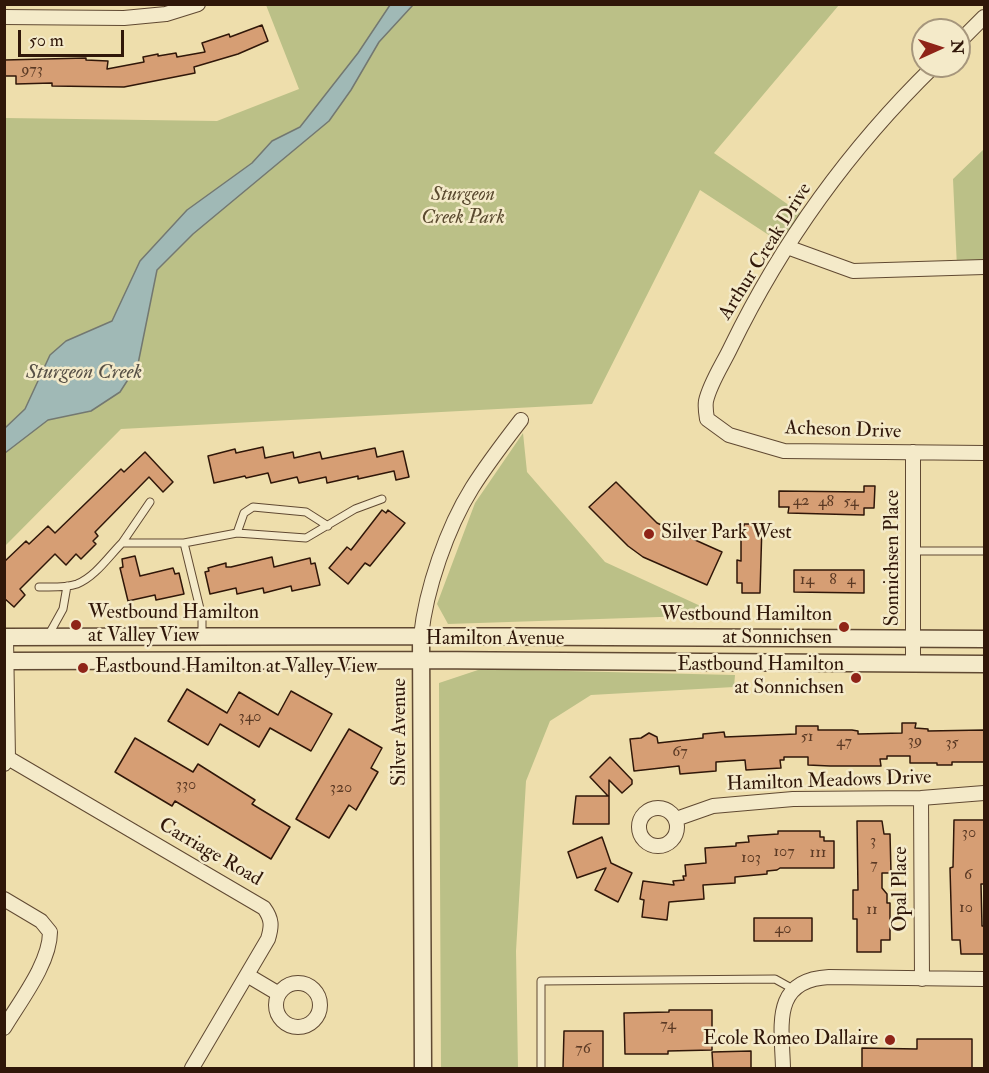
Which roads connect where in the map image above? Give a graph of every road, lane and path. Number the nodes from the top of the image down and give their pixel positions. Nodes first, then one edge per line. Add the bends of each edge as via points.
1 (198, 4) edge
2 (77, 11) edge
3 (4, 17) edge
4 (984, 17) edge
5 (971, 30) edge
6 (922, 78) edge
7 (787, 247) junction
8 (984, 267) edge
9 (707, 419) joint
10 (521, 420) dead end
11 (913, 452) junction
12 (984, 453) edge
13 (381, 499) dead end
14 (150, 501) dead end
15 (328, 526) junction
16 (237, 533) junction
17 (122, 543) junction
18 (184, 543) junction
19 (913, 551) junction
20 (984, 551) edge
21 (67, 586) junction
22 (39, 587) dead end
23 (421, 636) junction
24 (5, 638) edge
25 (46, 638) junction
26 (202, 638) junction
27 (913, 639) junction
28 (984, 639) edge
29 (422, 660) junction
30 (6, 661) edge
31 (913, 663) junction
32 (984, 664) edge
33 (6, 761) edge
34 (984, 794) edge
35 (921, 798) junction
36 (676, 819) dead end
37 (4, 899) edge
38 (247, 975) junction
39 (921, 979) junction
40 (984, 979) edge
41 (794, 989) junction
42 (279, 994) dead end
43 (4, 1028) edge
44 (192, 1068) edge
45 (423, 1068) edge
46 (541, 1068) edge
47 (783, 1068) edge

1 - 2 street via 166,14 124,18
2 - 3 street
4 - 5 street
6 - 7 street, Arthur Creak Drive via 855,154
7 - 8 street via 853,271
7 - 9 street, Arthur Creak Drive via 745,318 710,390
9 - 11 street, Acheson Drive via 729,435 784,451
10 - 23 street, Silver Avenue via 460,510 427,597
11 - 12 street, Acheson Drive
11 - 19 street, Sonnichsen Place
13 - 15 lane
14 - 17 lane
15 - 16 lane via 306,537
15 - 16 lane via 306,512 253,507 244,513
16 - 18 lane
17 - 18 lane
17 - 21 lane via 85,579
18 - 26 lane via 202,617
19 - 20 lane
19 - 27 street, Sonnichsen Place
21 - 22 lane
21 - 25 lane via 63,609
23 - 26 street, Hamilton Avenue
23 - 27 street, Hamilton Avenue
23 - 29 street, Silver Avenue
24 - 25 street, Hamilton Avenue
24 - 30 street
25 - 26 street, Hamilton Avenue
27 - 28 street, Hamilton Avenue
27 - 31 street, Sonnichsen Place
29 - 30 street, Hamilton Avenue
29 - 31 street, Hamilton Avenue
29 - 45 street, Silver Avenue
30 - 33 street
31 - 32 street, Hamilton Avenue
33 - 38 street, Carriage Road via 264,908 271,920 268,939
34 - 35 street, Hamilton Meadows Drive
35 - 36 street, Hamilton Meadows Drive via 736,804 704,807
35 - 39 street, Opal Place
37 - 43 street via 41,921 50,932 45,958
38 - 42 street
38 - 44 street, Carriage Road
39 - 40 street
39 - 41 street via 814,978
41 - 46 lane via 775,979 541,981
41 - 47 street via 784,1005

